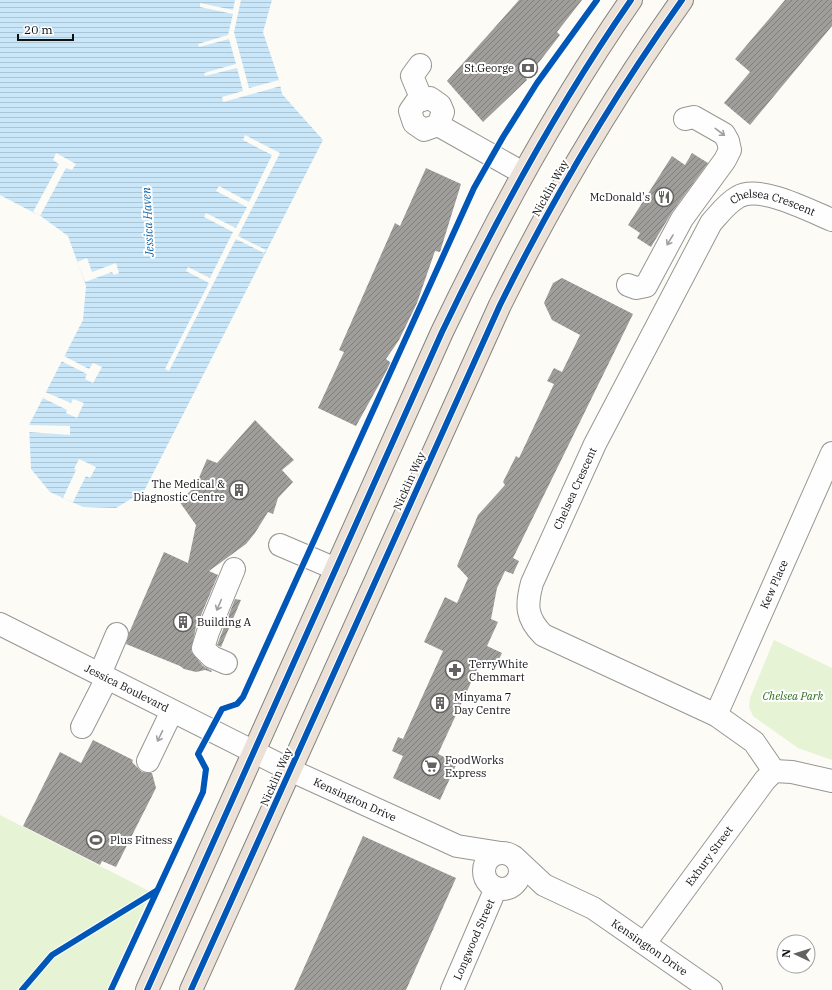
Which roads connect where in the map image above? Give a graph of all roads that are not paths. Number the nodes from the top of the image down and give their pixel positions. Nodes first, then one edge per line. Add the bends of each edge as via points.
1 (631, 0) edge
2 (682, 0) edge
3 (420, 65) dead end
4 (685, 118) dead end
5 (523, 173) junction
6 (832, 220) edge
7 (628, 285) dead end
8 (832, 453) edge
9 (280, 545) dead end
10 (234, 569) dead end
11 (336, 569) junction
12 (0, 624) edge
13 (117, 634) dead end
14 (226, 663) dead end
15 (103, 676) junction
16 (172, 711) junction
17 (716, 715) junction
18 (82, 727) dead end
19 (254, 751) junction
20 (148, 761) dead end
21 (290, 770) junction
22 (774, 772) junction
23 (832, 781) edge
24 (457, 846) junction
25 (507, 855) junction
26 (490, 880) junction
27 (517, 883) junction
28 (544, 885) junction
29 (645, 943) junction
30 (147, 990) edge
31 (191, 990) edge
32 (452, 990) edge
33 (710, 990) edge

1 - 5 highway via 571,91
2 - 21 highway, Nicklin Way via 632,71 532,240 500,305
3 - 5 street via 412,76 422,100 417,101 410,111 414,123 424,130 438,125
4 -> 7 street via 694,117 724,134 730,150 682,219 646,286 636,288
5 - 11 highway via 455,304
6 - 17 street, Chelsea Crescent via 768,195 754,193 738,196 711,223 594,444 527,599 529,615 543,635
8 - 17 street, Kew Place
9 - 11 street
10 -> 14 street via 202,648 212,657
11 - 19 highway
12 - 15 street, Jessica Boulevard
13 - 15 street
15 - 16 street, Jessica Boulevard
15 - 18 street
16 - 19 street, Jessica Boulevard
16 -> 20 street
17 - 22 street, Chelsea Crescent via 754,742
19 - 21 street, Kensington Drive
19 - 30 highway
21 - 24 street, Kensington Drive
21 - 31 highway, Nicklin Way
22 - 23 street via 792,772
22 - 29 street, Exbury Street via 765,780
24 - 25 street, Kensington Drive
24 - 26 street, Kensington Drive
25 - 26 street, Longwood Street via 489,859
25 - 27 street via 518,863 521,870
25 - 28 street, Kensington Drive
26 - 27 street via 503,890
26 - 32 street, Longwood Street
27 - 28 street, Kensington Drive
28 - 29 street, Kensington Drive via 593,908
29 - 33 street, Kensington Drive

